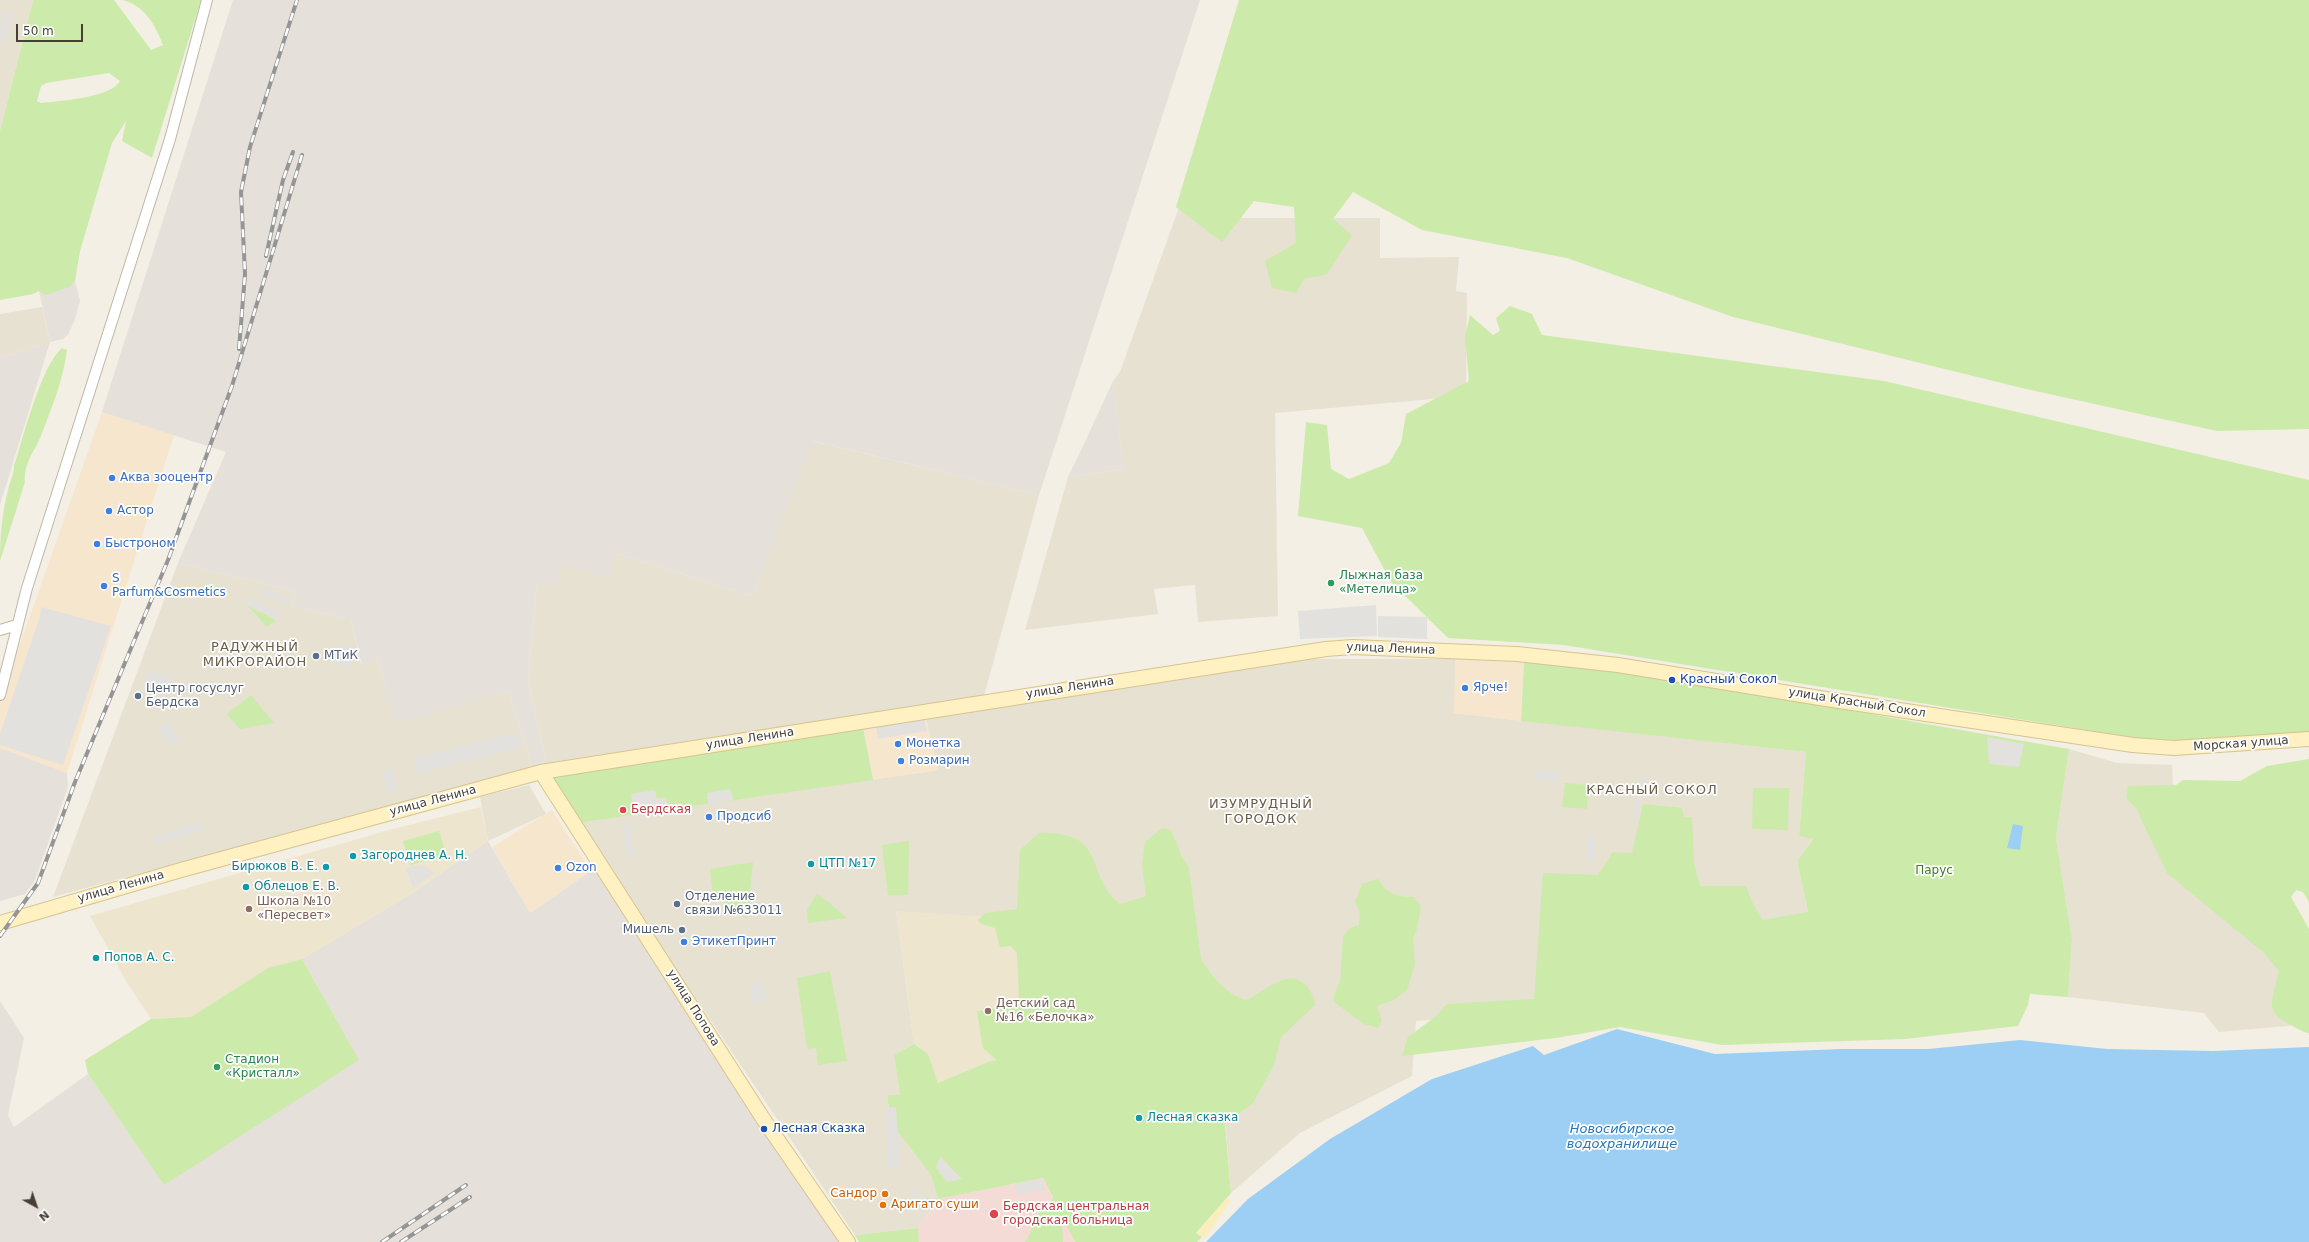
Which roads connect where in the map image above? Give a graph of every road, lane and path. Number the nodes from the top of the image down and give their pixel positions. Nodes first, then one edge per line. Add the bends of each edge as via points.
1 (207, 0) edge
2 (17, 626) junction
3 (0, 630) edge
4 (1517, 654) joint
5 (0, 695) edge
6 (2309, 738) edge
7 (2174, 748) joint
8 (541, 772) junction
9 (0, 923) edge
10 (848, 1242) edge

1 - 2 street via 170,139
2 - 3 street
2 - 5 street
4 - 7 street, улица Красный Сокол via 1618,664 1834,700 2133,745
4 - 8 street, улица Ленина via 1352,647 1326,649
6 - 7 street, Морская улица
8 - 9 street, улица Ленина via 181,870
8 - 10 street, улица Попова via 762,1117

